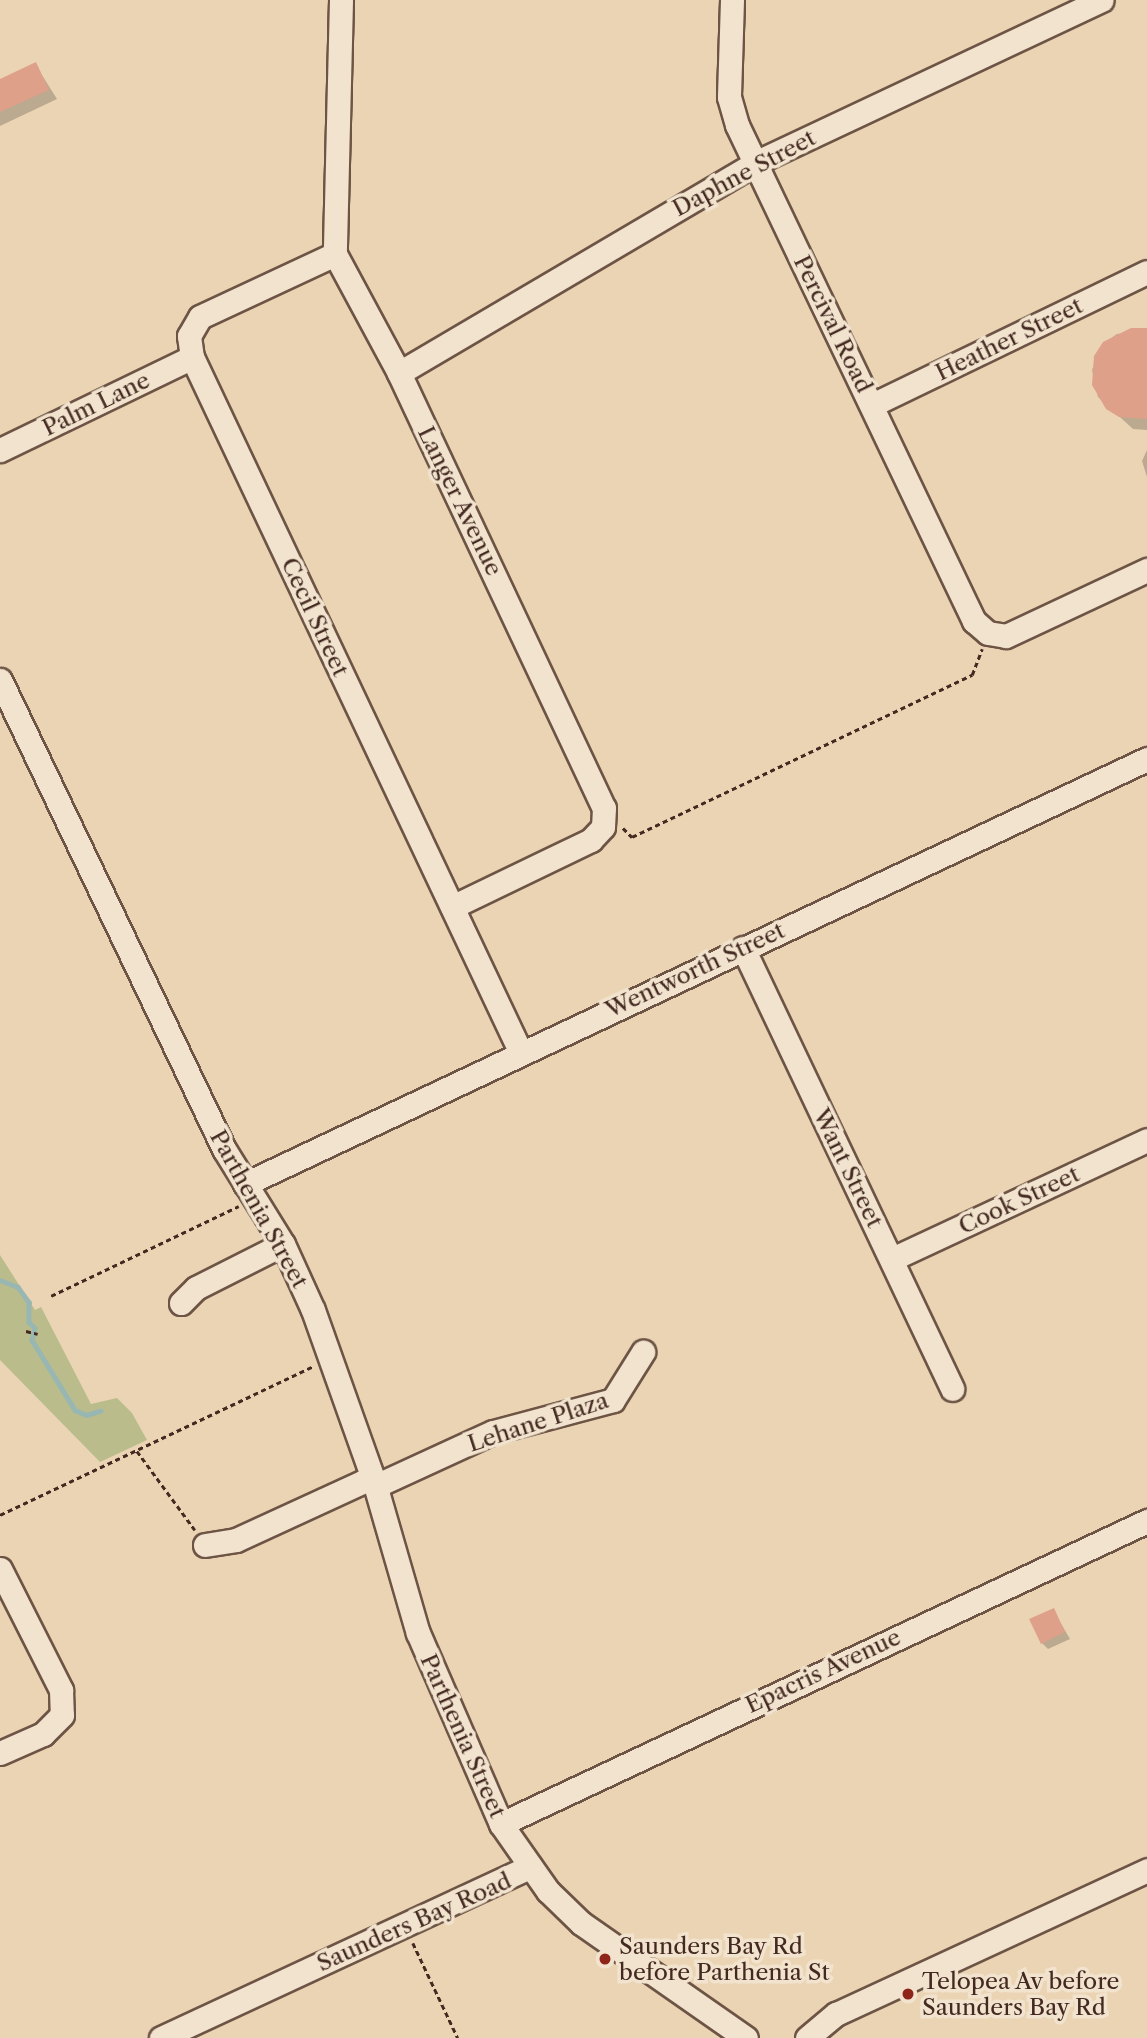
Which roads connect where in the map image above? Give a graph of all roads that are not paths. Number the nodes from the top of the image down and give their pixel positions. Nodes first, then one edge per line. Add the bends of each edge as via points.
1 (341, 0) edge
2 (732, 0) edge
3 (1102, 0) edge
4 (755, 163) junction
5 (335, 254) junction
6 (1147, 272) edge
7 (192, 357) junction
8 (398, 373) junction
9 (872, 405) junction
10 (0, 450) edge
11 (1147, 570) edge
12 (0, 680) edge
13 (1147, 759) edge
14 (452, 907) junction
15 (743, 948) junction
16 (520, 1051) junction
17 (1147, 1140) edge
18 (250, 1191) junction
19 (283, 1244) junction
20 (892, 1259) junction
21 (181, 1303) dead end
22 (643, 1352) dead end
23 (952, 1389) dead end
24 (374, 1481) junction
25 (1147, 1521) edge
26 (205, 1545) road end
27 (0, 1569) edge
28 (0, 1753) edge
29 (501, 1824) junction
30 (530, 1867) junction
31 (1147, 1870) edge
32 (161, 2038) edge
33 (746, 2038) edge
34 (807, 2038) edge

1 - 5 street, Langer Avenue
2 - 4 street, Percival Road via 729,97
3 - 4 street, Daphne Street
4 - 8 street, Daphne Street
4 - 9 street, Percival Road
5 - 7 street via 201,317 189,336
5 - 8 street, Langer Avenue
6 - 9 street, Heather Street
7 - 10 street, Palm Lane
7 - 14 street, Cecil Street
8 - 14 street, Langer Avenue via 604,808 603,827 591,840
9 - 11 street, Percival Road via 974,621 988,633 1006,636
12 - 18 street, Parthenia Street via 224,1149
13 - 15 street, Wentworth Street
14 - 16 street, Cecil Street
15 - 16 street, Wentworth Street
15 - 20 street, Want Street
16 - 18 street, Wentworth Street
17 - 20 street, Cook Street
18 - 19 street, Parthenia Street
19 - 21 street via 196,1288
19 - 24 street, Parthenia Street via 334,1358
20 - 23 street, Want Street
22 - 24 street, Lehane Plaza via 613,1400 493,1432 382,1483
24 - 26 street, Lehane Plaza via 363,1481 236,1540
24 - 29 street, Parthenia Street via 418,1633
25 - 29 street, Epacris Avenue
27 - 28 street via 61,1690 62,1715 43,1734
29 - 30 street, Parthenia Street
30 - 32 street, Saunders Bay Road
30 - 33 street, Saunders Bay Road via 581,1923
31 - 34 street via 836,2014

